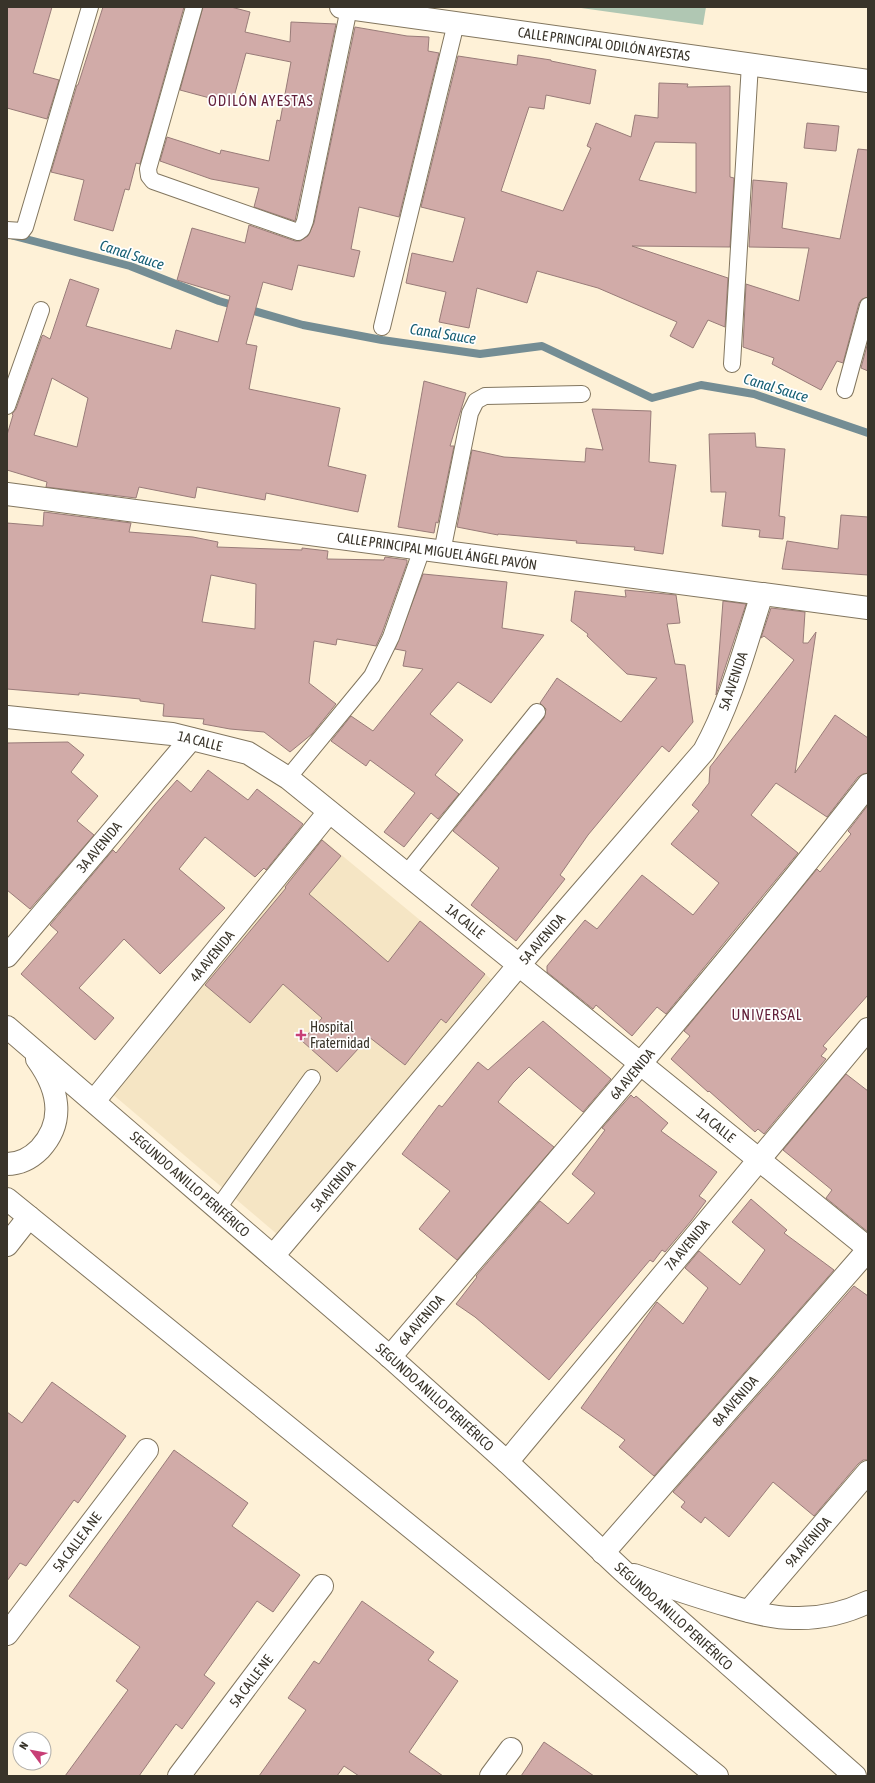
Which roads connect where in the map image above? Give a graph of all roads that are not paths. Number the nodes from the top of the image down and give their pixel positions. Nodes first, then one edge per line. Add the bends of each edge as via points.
1 (90, 7) edge
2 (194, 7) edge
3 (345, 8) edge
4 (456, 23) junction
5 (750, 64) junction
6 (868, 81) edge
7 (7, 230) edge
8 (868, 306) edge
9 (41, 310) dead end
10 (382, 327) dead end
11 (732, 364) dead end
12 (845, 390) dead end
13 (582, 394) dead end
14 (7, 406) edge
15 (7, 494) edge
16 (432, 551) junction
17 (762, 594) junction
18 (868, 608) edge
19 (537, 712) dead end
20 (14, 717) edge
21 (7, 735) edge
22 (191, 739) junction
23 (288, 778) junction
24 (868, 785) edge
25 (330, 812) junction
26 (406, 874) junction
27 (7, 956) edge
28 (519, 965) junction
29 (7, 1027) edge
30 (868, 1029) edge
31 (24, 1041) junction
32 (641, 1064) junction
33 (312, 1078) dead end
34 (94, 1101) junction
35 (759, 1160) junction
36 (7, 1164) edge
37 (7, 1199) edge
38 (218, 1208) junction
39 (29, 1217) junction
40 (7, 1246) edge
41 (868, 1249) edge
42 (273, 1256) junction
43 (390, 1357) junction
44 (147, 1450) dead end
45 (507, 1462) junction
46 (868, 1472) edge
47 (603, 1553) junction
48 (623, 1571) junction
49 (322, 1586) dead end
50 (868, 1602) edge
51 (749, 1611) junction
52 (7, 1634) edge
53 (511, 1749) dead end
54 (179, 1776) edge
55 (491, 1776) edge
56 (717, 1776) edge
57 (854, 1776) edge

1 - 7 lane via 25,227 22,231
2 - 3 lane via 148,169 149,176 153,181 298,232 305,221
3 - 4 street, CALLE PRINCIPAL ODILÓN AYESTAS
4 - 5 street, CALLE PRINCIPAL ODILÓN AYESTAS
4 - 10 lane
5 - 6 street, CALLE PRINCIPAL ODILÓN AYESTAS
5 - 11 lane
8 - 12 lane
9 - 14 lane
13 - 16 lane via 485,396 476,401 470,413
15 - 16 street, CALLE PRINCIPAL MIGUEL ÁNGEL PAVÓN
16 - 17 street, CALLE PRINCIPAL MIGUEL ÁNGEL PAVÓN
16 - 23 lane via 372,676
17 - 18 street, CALLE PRINCIPAL MIGUEL ÁNGEL PAVÓN
17 - 28 street, 5A AVENIDA via 717,728 704,751
19 - 26 lane
20 - 21 street
20 - 22 street, 1A CALLE via 172,734
22 - 23 street, 1A CALLE via 248,752
22 - 27 street, 3A AVENIDA
23 - 25 street, 1A CALLE
24 - 32 street, 6A AVENIDA
25 - 26 street, 1A CALLE
25 - 34 street, 4A AVENIDA
26 - 28 street, 1A CALLE
28 - 32 street, 1A CALLE
28 - 42 street, 5A AVENIDA
29 - 31 street, SEGUNDO ANILLO PERIFÉRICO
30 - 35 street, 7A AVENIDA
31 - 34 street, SEGUNDO ANILLO PERIFÉRICO
31 - 36 street via 49,1078 55,1093 57,1117 54,1130 37,1152 26,1160
32 - 35 street, 1A CALLE
32 - 43 street, 6A AVENIDA
33 - 38 lane
34 - 38 street, SEGUNDO ANILLO PERIFÉRICO
35 - 41 street, 1A CALLE
35 - 45 street, 7A AVENIDA
37 - 39 street
38 - 42 street, SEGUNDO ANILLO PERIFÉRICO
39 - 40 street
39 - 56 street
41 - 47 street, 8A AVENIDA
42 - 43 street, SEGUNDO ANILLO PERIFÉRICO
43 - 45 street, SEGUNDO ANILLO PERIFÉRICO
44 - 52 street, 5A CALLE A NE
45 - 47 street, SEGUNDO ANILLO PERIFÉRICO
46 - 51 street, 9A AVENIDA
47 - 48 street, SEGUNDO ANILLO PERIFÉRICO
48 - 51 street
48 - 57 street, SEGUNDO ANILLO PERIFÉRICO
49 - 54 street, 5A CALLE NE
50 - 51 street via 828,1615 811,1617 793,1618
53 - 55 street

